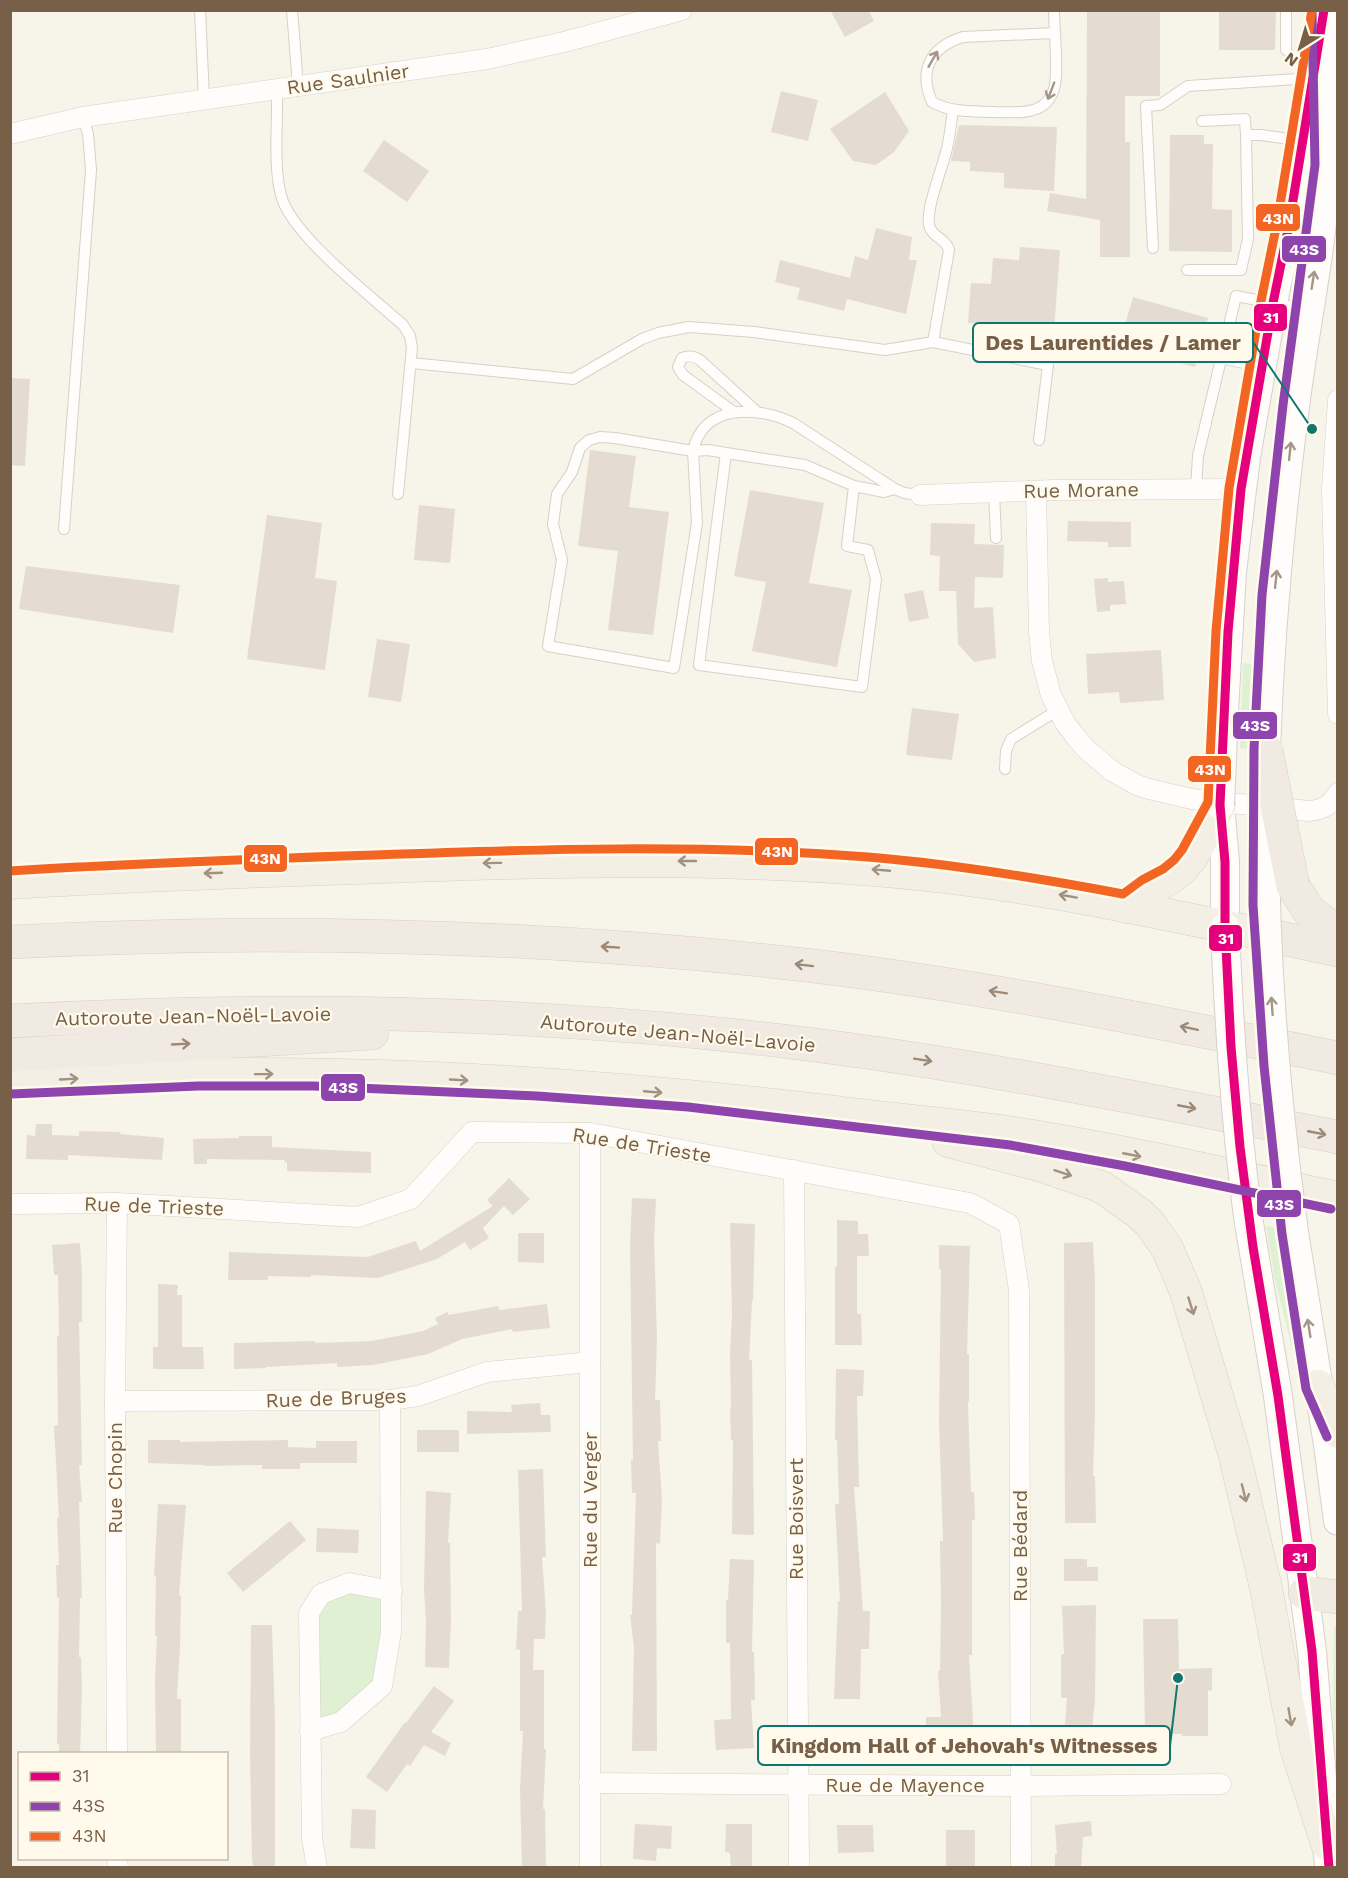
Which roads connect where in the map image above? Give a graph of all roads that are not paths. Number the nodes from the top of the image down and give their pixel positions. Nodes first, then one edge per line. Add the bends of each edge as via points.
1 (200, 10) edge
2 (292, 10) edge
3 (682, 10) edge
4 (1053, 10) edge
5 (1286, 10) edge
6 (1329, 15) edge
7 (1054, 33) junction
8 (1286, 50) dead end
9 (1319, 79) junction
10 (298, 86) junction
11 (277, 89) junction
12 (204, 99) junction
13 (953, 111) junction
14 (83, 117) junction
15 (1202, 121) dead end
16 (10, 134) edge
17 (1246, 135) junction
18 (1324, 147) edge
19 (1328, 242) edge
20 (1153, 248) dead end
21 (1187, 270) dead end
22 (1273, 303) junction
23 (1308, 310) junction
24 (933, 342) junction
25 (1221, 358) junction
26 (411, 363) junction
27 (1262, 367) junction
28 (1338, 400) edge
29 (756, 411) junction
30 (734, 412) junction
31 (1336, 433) edge
32 (1039, 440) dead end
33 (693, 451) junction
34 (726, 453) junction
35 (854, 486) junction
36 (1196, 488) junction
37 (895, 489) junction
38 (1241, 489) junction
39 (1036, 491) junction
40 (994, 493) junction
41 (398, 494) dead end
42 (920, 495) joint
43 (64, 529) dead end
44 (996, 538) dead end
45 (1058, 710) junction
46 (1338, 714) edge
47 (1266, 750) junction
48 (1005, 770) dead end
49 (1338, 793) edge
50 (1220, 805) junction
51 (10, 883) edge
52 (1126, 907) junction
53 (1225, 927) junction
54 (1267, 935) junction
55 (1328, 939) edge
56 (10, 942) edge
57 (10, 1021) edge
58 (566, 1022) junction
59 (10, 1055) edge
60 (1338, 1058) edge
61 (10, 1082) edge
62 (837, 1113) junction
63 (590, 1133) junction
64 (1338, 1137) edge
65 (794, 1170) junction
66 (1338, 1198) edge
67 (117, 1203) junction
68 (10, 1204) edge
69 (1009, 1224) joint
70 (590, 1362) junction
71 (1318, 1386) junction
72 (390, 1400) junction
73 (115, 1401) junction
74 (1338, 1432) edge
75 (1338, 1521) edge
76 (392, 1591) junction
77 (1305, 1593) junction
78 (1338, 1597) edge
79 (310, 1731) junction
80 (117, 1752) edge
81 (589, 1783) junction
82 (798, 1784) junction
83 (1221, 1784) dead end
84 (1022, 1786) junction
85 (1328, 1856) edge
86 (317, 1868) edge
87 (591, 1868) edge
88 (799, 1868) edge
89 (1021, 1868) edge

1 - 12 lane
2 - 10 lane
3 - 10 street, Rue Saulnier via 507,55
4 - 7 lane
5 - 8 lane
6 - 9 main road
7 -> 13 lane via 1054,89 1043,106 1022,112
13 -> 7 lane via 932,102 928,93 928,67 940,48 963,37
9 - 18 main road
9 - 20 lane via 1188,86 1160,105 1146,106
10 - 11 street, Rue Saulnier
11 - 12 street, Rue Saulnier
11 - 26 lane via 279,187 286,209 325,255 403,325 410,336
12 - 14 street, Rue Saulnier
13 - 24 lane via 929,226 949,250
14 - 16 street, Rue Saulnier
14 - 43 lane via 91,170
15 - 17 lane via 1245,119
17 - 18 lane
17 - 21 lane via 1248,239 1241,270
18 - 19 main road via 1323,205
18 - 22 main road via 1289,225
23 -> 19 main road
22 - 23 lane
22 - 25 lane via 1236,296
22 - 27 main road
47 -> 23 main road via 1274,596
24 - 26 lane via 885,350 689,327 642,339 573,379
24 - 32 lane via 1048,365
25 - 27 lane
25 - 36 lane via 1198,456
26 - 41 lane
27 - 38 main road
28 - 31 street
29 - 30 lane
29 - 30 lane via 695,356 682,358 678,367 683,375
29 - 37 lane via 793,423
30 - 33 lane via 702,431
31 - 46 street via 1332,489
33 - 33 lane via 600,437 580,448 572,472 557,494 553,524 562,560 548,646 674,668 697,523
33 - 34 lane
34 - 35 lane via 805,465
34 - 35 lane via 699,664 862,687 876,579 868,550 847,546
35 - 37 lane via 884,492
36 - 38 street, Rue Morane
36 - 39 street, Rue Morane
37 - 42 lane
38 - 50 main road, bridge via 1232,572
39 - 40 street, Rue Morane
39 - 45 street via 1040,647
40 - 42 street, Rue Morane
40 - 44 lane
45 - 48 lane via 1011,739
45 - 49 street via 1098,760 1149,789 1192,799 1305,811 1322,809
47 - 54 main road, bridge
47 - 55 highway, bridge via 1293,886
50 - 52 main road via 1182,869
50 - 53 main road
52 -> 51 main road via 940,876 696,861 491,863
52 - 53 main road
53 - 54 main road
53 - 77 main road, bridge via 1232,1067 1249,1223
54 - 55 highway
71 -> 54 main road, bridge via 1280,1110
60 -> 56 highway via 983,990 824,967 675,952 366,935 183,935
57 - 58 highway, Autoroute Jean-Noël-Lavoie via 283,1012
59 -> 58 highway
58 -> 64 highway, Autoroute Jean-Noël-Lavoie via 749,1037 918,1059
61 -> 62 main road via 198,1074 405,1077 689,1095
62 -> 66 main road via 1012,1132
62 -> 85 main road via 1090,1182 1128,1204 1159,1235 1186,1292 1234,1453 1266,1588 1296,1748
63 - 65 street, Rue de Trieste
63 - 67 street, Rue de Trieste via 472,1132 411,1199 358,1217
63 - 70 street, Rue du Verger
65 - 69 street, Rue de Trieste via 970,1203
65 - 82 street, Rue Boisvert
67 - 68 street, Rue de Trieste
67 - 73 street, Rue Chopin
69 - 84 street, Rue Bédard via 1018,1290
70 - 72 street, Rue de Bruges via 488,1372 418,1396
70 - 81 street, Rue du Verger
71 - 74 main road
71 - 75 main road
72 - 73 street, Rue de Bruges
72 - 76 street
73 - 80 street, Rue Chopin
76 - 79 street via 391,1632 382,1686 341,1722
76 - 79 street via 349,1583 321,1594 309,1613
77 - 78 highway
77 - 85 main road
79 - 86 street via 312,1838
81 - 82 street, Rue de Mayence
81 - 87 street, Rue du Verger
82 - 84 street, Rue de Mayence
82 - 88 street, Rue Boisvert
83 - 84 street, Rue de Mayence
84 - 89 street, Rue Bédard

